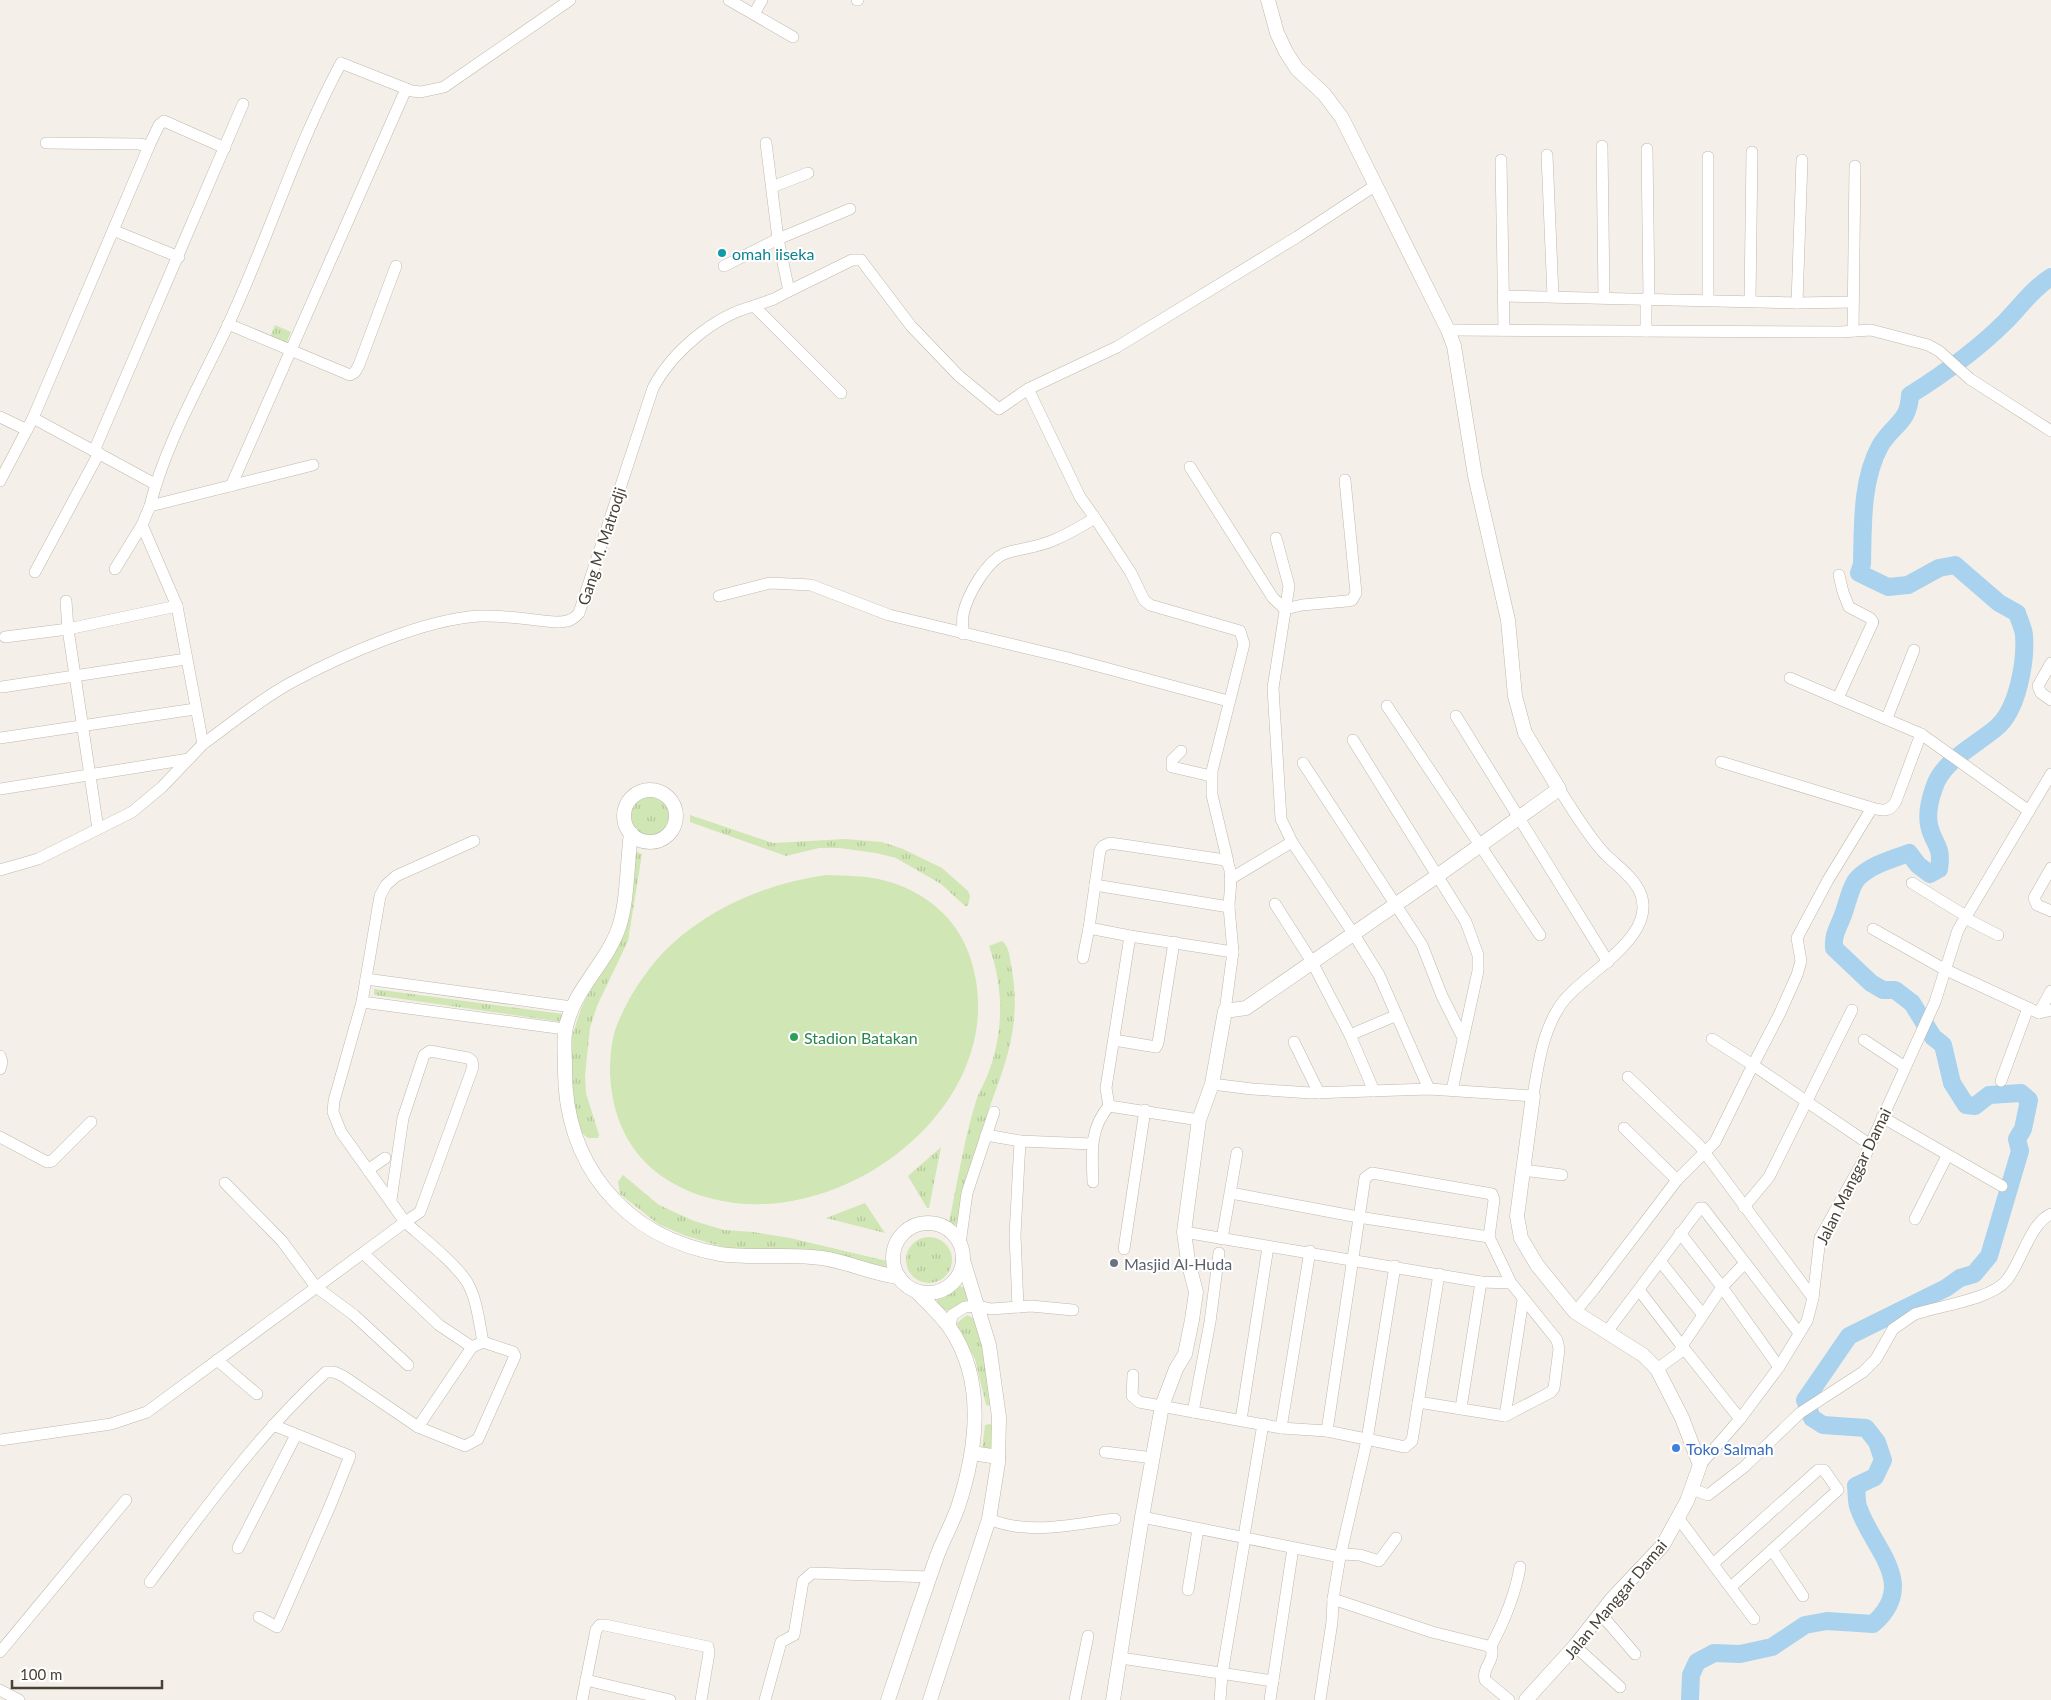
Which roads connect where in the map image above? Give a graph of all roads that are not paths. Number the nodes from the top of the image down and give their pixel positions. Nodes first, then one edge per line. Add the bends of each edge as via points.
1 (570, 0) edge
2 (729, 0) edge
3 (762, 0) edge
4 (1268, 0) edge
5 (754, 14) junction
6 (792, 37) dead end
7 (406, 89) junction
8 (243, 104) dead end
9 (46, 143) dead end
10 (766, 143) dead end
11 (149, 146) junction
12 (1602, 146) dead end
13 (225, 148) junction
14 (1648, 149) dead end
15 (1752, 152) dead end
16 (1547, 155) dead end
17 (1708, 157) dead end
18 (1501, 160) dead end
19 (1802, 160) dead end
20 (1855, 166) dead end
21 (808, 174) dead end
22 (1376, 185) junction
23 (772, 187) junction
24 (850, 209) dead end
25 (115, 231) junction
26 (778, 239) junction
27 (179, 257) junction
28 (396, 266) dead end
29 (724, 266) dead end
30 (788, 291) junction
31 (1504, 296) junction
32 (1552, 296) junction
33 (1604, 297) junction
34 (1647, 298) junction
35 (1708, 300) junction
36 (1750, 301) junction
37 (1854, 302) junction
38 (1797, 303) junction
39 (754, 306) junction
40 (228, 324) junction
41 (1448, 330) junction
42 (1504, 330) junction
43 (1646, 331) junction
44 (1853, 331) junction
45 (292, 351) junction
46 (1028, 389) junction
47 (841, 393) dead end
48 (0, 417) edge
49 (32, 418) junction
50 (27, 430) junction
51 (2051, 430) edge
52 (96, 452) junction
53 (313, 465) dead end
54 (1190, 467) dead end
55 (1345, 480) dead end
56 (0, 481) edge
57 (155, 484) junction
58 (231, 486) junction
59 (150, 506) junction
60 (1095, 518) junction
61 (142, 525) junction
62 (1276, 538) dead end
63 (115, 569) dead end
64 (34, 572) dead end
65 (1840, 575) dead end
66 (719, 596) dead end
67 (66, 602) dead end
68 (177, 606) junction
69 (1285, 609) junction
70 (68, 629) junction
71 (963, 634) junction
72 (4, 637) dead end
73 (1914, 650) dead end
74 (186, 659) junction
75 (2051, 663) edge
76 (75, 677) junction
77 (1790, 678) dead end
78 (2, 687) dead end
79 (1838, 698) junction
80 (2051, 700) edge
81 (1228, 701) junction
82 (1387, 706) dead end
83 (195, 709) junction
84 (1456, 716) dead end
85 (1887, 718) junction
86 (83, 726) junction
87 (1921, 734) junction
88 (0, 738) edge
89 (1353, 740) dead end
90 (203, 744) junction
91 (1181, 751) dead end
92 (189, 760) junction
93 (1721, 762) dead end
94 (1303, 763) dead end
95 (2051, 774) edge
96 (90, 775) junction
97 (1211, 776) junction
98 (0, 789) edge
99 (1558, 789) junction
100 (1872, 808) junction
101 (2029, 811) junction
102 (1520, 818) junction
103 (98, 829) junction
104 (631, 833) dead end
105 (474, 841) dead end
106 (1292, 842) junction
107 (1481, 845) junction
108 (1228, 862) junction
109 (2051, 868) edge
110 (0, 870) edge
111 (1437, 876) junction
112 (1230, 879) junction
113 (1912, 883) dead end
114 (1095, 885) junction
115 (1275, 904) dead end
116 (1395, 904) junction
117 (1229, 907) junction
118 (2051, 912) edge
119 (1965, 917) junction
120 (1089, 928) junction
121 (1873, 929) dead end
122 (1354, 933) junction
123 (1540, 935) dead end
124 (1998, 935) dead end
125 (1130, 936) junction
126 (1174, 942) junction
127 (1233, 952) junction
128 (1083, 958) dead end
129 (1312, 962) junction
130 (1608, 962) junction
131 (1944, 969) junction
132 (366, 979) junction
133 (2051, 991) edge
134 (362, 1002) junction
135 (572, 1007) junction
136 (1236, 1009) junction
137 (1852, 1010) dead end
138 (2051, 1010) edge
139 (2034, 1011) junction
140 (1397, 1015) junction
141 (565, 1029) junction
142 (1350, 1036) junction
143 (1463, 1038) junction
144 (1712, 1039) dead end
145 (1114, 1040) junction
146 (1864, 1040) dead end
147 (1294, 1042) dead end
148 (0, 1056) edge
149 (1753, 1065) junction
150 (1905, 1067) junction
151 (0, 1069) edge
152 (1628, 1077) dead end
153 (2001, 1080) dead end
154 (1212, 1084) junction
155 (1374, 1090) junction
156 (1429, 1090) junction
157 (1452, 1090) junction
158 (1319, 1093) junction
159 (1533, 1096) junction
160 (1806, 1102) junction
161 (1109, 1106) junction
162 (1145, 1110) junction
163 (994, 1112) dead end
164 (1882, 1117) junction
165 (1199, 1120) junction
166 (90, 1122) dead end
167 (1624, 1128) dead end
168 (986, 1135) junction
169 (0, 1137) edge
170 (1020, 1141) junction
171 (1092, 1144) junction
172 (1870, 1144) junction
173 (1237, 1153) dead end
174 (1705, 1154) junction
175 (1947, 1156) junction
176 (384, 1158) dead end
177 (368, 1170) junction
178 (1523, 1170) junction
179 (1562, 1175) dead end
180 (1677, 1180) junction
181 (1094, 1182) dead end
182 (225, 1183) dead end
183 (2002, 1186) dead end
184 (1230, 1193) junction
185 (391, 1200) junction
186 (1744, 1207) junction
187 (2051, 1214) edge
188 (1358, 1217) junction
189 (1915, 1219) dead end
190 (405, 1222) junction
191 (1184, 1232) junction
192 (1680, 1233) junction
193 (1489, 1237) junction
194 (1222, 1239) junction
195 (960, 1244) junction
196 (1268, 1247) junction
197 (1124, 1248) dead end
198 (1219, 1252) dead end
199 (1310, 1252) junction
200 (363, 1253) junction
201 (963, 1260) junction
202 (1352, 1260) junction
203 (1660, 1261) junction
204 (1745, 1263) junction
205 (1395, 1266) junction
206 (1439, 1274) junction
207 (899, 1278) junction
208 (1481, 1282) junction
209 (1511, 1283) junction
210 (316, 1287) junction
211 (1722, 1288) junction
212 (1639, 1290) junction
213 (916, 1291) junction
214 (1813, 1298) junction
215 (1523, 1300) junction
216 (978, 1306) junction
217 (1018, 1307) junction
218 (1073, 1310) dead end
219 (1574, 1312) junction
220 (1703, 1315) junction
221 (950, 1328) junction
222 (1606, 1333) junction
223 (1799, 1333) junction
224 (478, 1344) junction
225 (1682, 1346) junction
226 (217, 1360) junction
227 (408, 1365) dead end
228 (1779, 1367) junction
229 (1657, 1370) junction
230 (1133, 1375) dead end
231 (257, 1394) dead end
232 (1418, 1402) junction
233 (1162, 1406) junction
234 (1461, 1408) junction
235 (1192, 1412) junction
236 (976, 1415) junction
237 (999, 1416) junction
238 (1504, 1416) junction
239 (1740, 1419) junction
240 (1241, 1420) junction
241 (1263, 1424) junction
242 (273, 1425) junction
243 (418, 1427) junction
244 (1282, 1428) junction
245 (1327, 1431) junction
246 (296, 1435) junction
247 (0, 1440) edge
248 (1366, 1440) junction
249 (1106, 1452) dead end
250 (972, 1453) junction
251 (998, 1457) junction
252 (1153, 1458) junction
253 (1700, 1465) junction
254 (1692, 1489) junction
255 (126, 1500) dead end
256 (1142, 1517) junction
257 (1679, 1518) junction
258 (1115, 1519) dead end
259 (990, 1520) junction
260 (1198, 1528) junction
261 (1245, 1534) junction
262 (1396, 1538) dead end
263 (238, 1548) dead end
264 (1293, 1548) junction
265 (1772, 1550) junction
266 (1342, 1552) junction
267 (1714, 1563) junction
268 (1520, 1567) dead end
269 (930, 1577) junction
270 (150, 1582) dead end
271 (1731, 1587) junction
272 (1188, 1590) dead end
273 (1803, 1596) dead end
274 (1333, 1599) junction
275 (1600, 1613) junction
276 (259, 1617) dead end
277 (1754, 1618) dead end
278 (1088, 1636) dead end
279 (1575, 1646) junction
280 (1490, 1648) junction
281 (0, 1652) edge
282 (1635, 1654) dead end
283 (1121, 1658) junction
284 (1222, 1674) junction
285 (586, 1680) junction
286 (1273, 1681) junction
287 (1620, 1687) dead end
288 (0, 1690) edge
289 (19, 1700) edge
290 (582, 1700) edge
291 (670, 1700) edge
292 (701, 1700) edge
293 (765, 1700) edge
294 (888, 1700) edge
295 (930, 1700) edge
296 (1075, 1700) edge
297 (1113, 1700) edge
298 (1220, 1700) edge
299 (1270, 1700) edge
300 (1320, 1700) edge
301 (1508, 1700) edge
302 (1526, 1700) edge

1 - 7 street via 444,87 421,92
2 - 5 street
3 - 5 street
4 - 22 street via 1286,52 1297,69 1324,94 1342,118
5 - 6 street
7 - 40 street via 341,63
7 - 45 street
8 - 13 street
9 - 11 street
10 - 23 street
11 - 13 street via 159,124 164,121
11 - 25 street
12 - 33 street
13 - 27 street
14 - 34 street
15 - 36 street
16 - 32 street
17 - 35 street
18 - 31 street
19 - 38 street
20 - 37 street
21 - 23 street
22 - 41 street
22 - 46 street via 1117,347
23 - 26 street
24 - 26 street
25 - 27 street
25 - 49 street
26 - 29 street
26 - 30 street
27 - 52 street
28 - 45 street via 356,372 350,375 340,372
30 - 39 street
30 - 46 street via 852,260 861,260 911,326 959,376 999,409
31 - 32 street
31 - 42 street
32 - 33 street
33 - 34 street
34 - 35 street
34 - 43 street
35 - 36 street
36 - 38 street
37 - 38 street
37 - 44 street
39 - 47 street
39 - 90 street, Gang M. Matrodji via 717,322 667,365 658,378 575,618 556,622 480,616 420,629 373,645 292,682
40 - 45 street
40 - 57 street
41 - 42 street
41 - 99 street via 1454,346 1475,476 1508,620 1515,696 1525,733
42 - 43 street
43 - 44 street
44 - 51 street via 1871,330 1928,345 1970,379
45 - 58 street
46 - 60 street via 1080,497
48 - 50 street
49 - 50 street
49 - 52 street
50 - 56 street
52 - 57 street
52 - 64 street
53 - 58 street
54 - 69 street via 1273,598
55 - 69 street via 1356,593 1352,600
57 - 59 street
58 - 59 street
59 - 61 street
60 - 71 street via 1054,541 994,559 966,606
60 - 81 street via 1150,605 1240,631 1244,644
61 - 63 street
61 - 68 street
62 - 69 street via 1288,573
65 - 79 street via 1850,608 1872,622
66 - 71 street via 770,583 811,585 889,615
67 - 70 street
68 - 70 street
68 - 74 street
69 - 106 street via 1273,688 1281,819
70 - 72 street
70 - 76 street
71 - 81 street
73 - 85 street
74 - 76 street
74 - 83 street
75 - 80 street via 2038,686 2041,694
76 - 78 street
76 - 86 street
77 - 79 street
79 - 85 street
81 - 97 street
82 - 107 street
83 - 86 street
83 - 90 street
84 - 102 street
85 - 87 street
86 - 88 street
86 - 96 street
87 - 100 street via 1894,805 1887,810
87 - 101 street
89 - 111 street
90 - 92 street
91 - 97 street via 1172,760 1172,767
92 - 96 street
92 - 103 street via 132,812
93 - 100 street
94 - 116 street
95 - 101 street, Jalan Manggar Damai
96 - 98 street
96 - 103 street
97 - 108 street via 1213,802
99 - 102 street
99 - 130 street via 1604,853 1639,891 1641,918 1633,933
100 - 149 street via 1828,880 1798,938 1801,961 1797,975
101 - 119 street, Jalan Manggar Damai
102 - 107 street
102 - 130 street
103 - 110 street via 38,859
104 - 135 street via 619,927
105 - 132 street via 396,876 386,885 380,896
106 - 112 street
106 - 122 street
107 - 111 street
107 - 123 street
108 - 112 street
108 - 114 street via 1110,844 1100,850
109 - 118 street via 2034,898 2037,905
111 - 116 street
111 - 143 street via 1466,922 1478,955 1478,971
112 - 117 street
113 - 119 street
114 - 117 street
114 - 120 street
115 - 129 street
116 - 122 street
116 - 143 street via 1422,945
117 - 127 street
119 - 124 street
119 - 131 street, Jalan Manggar Damai
120 - 125 street
120 - 128 street
121 - 131 street
122 - 129 street
122 - 140 street via 1379,975
125 - 126 street
125 - 145 street
126 - 127 street
126 - 145 street via 1156,1047
127 - 136 street
129 - 136 street
129 - 142 street
130 - 159 street via 1570,993 1558,1008 1545,1036
131 - 139 street
131 - 150 street, Jalan Manggar Damai via 1934,1002
132 - 134 street
132 - 135 street
133 - 139 street
134 - 141 street
134 - 177 street via 332,1112 341,1132
135 - 141 street
136 - 154 street
137 - 160 street
138 - 139 street
139 - 153 street
140 - 142 street
140 - 156 street
141 - 207 street via 564,1085 574,1137 585,1164 607,1194 630,1213 653,1229 696,1248 722,1254 822,1258
142 - 155 street
143 - 157 street
144 - 149 street
145 - 161 street via 1106,1088
146 - 150 street
147 - 158 street
148 - 151 street
149 - 160 street
149 - 174 street
150 - 164 street, Jalan Manggar Damai
152 - 174 street
154 - 158 street
154 - 165 street
155 - 156 street
155 - 158 street
156 - 157 street
157 - 159 street
159 - 178 street
160 - 172 street
160 - 186 street via 1769,1177
161 - 162 street
161 - 171 street via 1100,1116
162 - 165 street
162 - 197 street
163 - 168 street
164 - 172 street, Jalan Manggar Damai
164 - 175 street
165 - 191 street
166 - 169 street via 52,1161 47,1162
167 - 180 street
168 - 170 street
168 - 195 street via 967,1194
170 - 171 street
170 - 217 street via 1016,1236
171 - 181 street
172 - 214 street, Jalan Manggar Damai via 1820,1238
173 - 184 street
174 - 180 street
174 - 186 street
175 - 183 street
175 - 189 street
176 - 177 street
177 - 185 street
178 - 179 street
178 - 219 street via 1517,1216 1522,1238 1537,1265
180 - 219 street
182 - 210 street via 282,1241
184 - 188 street
184 - 194 street
185 - 190 street
185 - 190 street via 403,1118 424,1055 430,1051 468,1058 473,1067 420,1212
186 - 214 street
187 - 254 street via 2040,1223 2007,1281 1996,1290 1905,1320 1893,1329 1876,1359 1863,1372 1800,1413 1744,1467 1710,1494
188 - 193 street
188 - 193 street via 1365,1178 1372,1174 1492,1194
188 - 202 street
190 - 200 street
190 - 224 street via 466,1281 475,1303
191 - 194 street
191 - 233 street via 1196,1292 1185,1354
192 - 203 street
192 - 204 street via 1703,1208
192 - 211 street
193 - 209 street
194 - 196 street
195 - 201 street
195 - 207 street via 946,1228 935,1224 915,1225 906,1230 895,1247 894,1268
196 - 199 street
196 - 240 street
198 - 235 street via 1210,1322
199 - 202 street
199 - 244 street
200 - 210 street
200 - 224 street via 439,1325
201 - 213 street via 960,1273 952,1284 928,1293
201 - 216 street
202 - 205 street
202 - 245 street
203 - 212 street
203 - 220 street
204 - 211 street
204 - 223 street
205 - 206 street
205 - 248 street
206 - 208 street
206 - 232 street
207 - 213 street
208 - 209 street
208 - 234 street
209 - 215 street
210 - 226 street
210 - 227 street via 354,1315
211 - 220 street
211 - 228 street
212 - 222 street
212 - 225 street
213 - 221 street
214 - 223 street, Jalan Manggar Damai via 1807,1321
215 - 238 street
215 - 238 street via 1557,1340 1559,1349 1554,1388
216 - 217 street via 991,1309
216 - 221 street via 965,1307 952,1315
216 - 237 street via 989,1345
217 - 218 street
219 - 222 street
220 - 225 street
221 - 236 street via 964,1356
222 - 229 street via 1643,1355
223 - 228 street, Jalan Manggar Damai
224 - 243 street
224 - 243 street via 511,1349 515,1356 478,1439 466,1446
225 - 229 street via 1679,1353
225 - 239 street
226 - 231 street
226 - 247 street via 167,1399 135,1417 111,1424
228 - 239 street, Jalan Manggar Damai
229 - 253 street via 1682,1418
230 - 233 street via 1132,1398
232 - 234 street
232 - 248 street via 1410,1445 1405,1447
233 - 235 street
233 - 252 street
234 - 238 street
235 - 240 street
236 - 237 street
236 - 250 street
237 - 251 street
239 - 253 street, Jalan Manggar Damai
240 - 241 street
241 - 244 street
241 - 261 street
242 - 243 street via 326,1372 334,1372
242 - 246 street
242 - 270 street via 248,1452
244 - 245 street
245 - 248 street
246 - 263 street
246 - 276 street via 350,1456 277,1627
248 - 266 street
249 - 252 street
250 - 251 street
250 - 269 street via 957,1509
251 - 259 street
252 - 256 street
253 - 254 street, Jalan Manggar Damai
254 - 257 street, Jalan Manggar Damai
255 - 281 street
256 - 260 street
256 - 283 street
257 - 267 street
257 - 275 street, Jalan Manggar Damai via 1663,1545
258 - 259 street via 1034,1529 1008,1527
259 - 295 street
260 - 261 street
260 - 272 street
261 - 264 street
261 - 284 street
262 - 266 street via 1379,1561
264 - 266 street
264 - 286 street
265 - 267 street via 1838,1490 1824,1470 1818,1470
265 - 271 street
265 - 273 street
266 - 274 street
267 - 271 street
268 - 280 street via 1516,1588
269 - 293 street via 812,1574 803,1581 794,1636 781,1642
269 - 294 street
271 - 277 street
274 - 280 street
274 - 300 street
275 - 279 street, Jalan Manggar Damai
275 - 282 street
278 - 296 street
279 - 287 street
279 - 302 street, Jalan Manggar Damai
280 - 301 street via 1493,1655 1486,1668 1485,1680
283 - 284 street
283 - 297 street
284 - 286 street
284 - 298 street
285 - 290 street
285 - 291 street
285 - 292 street via 596,1630 600,1625 705,1645 710,1650
286 - 299 street
288 - 289 street

